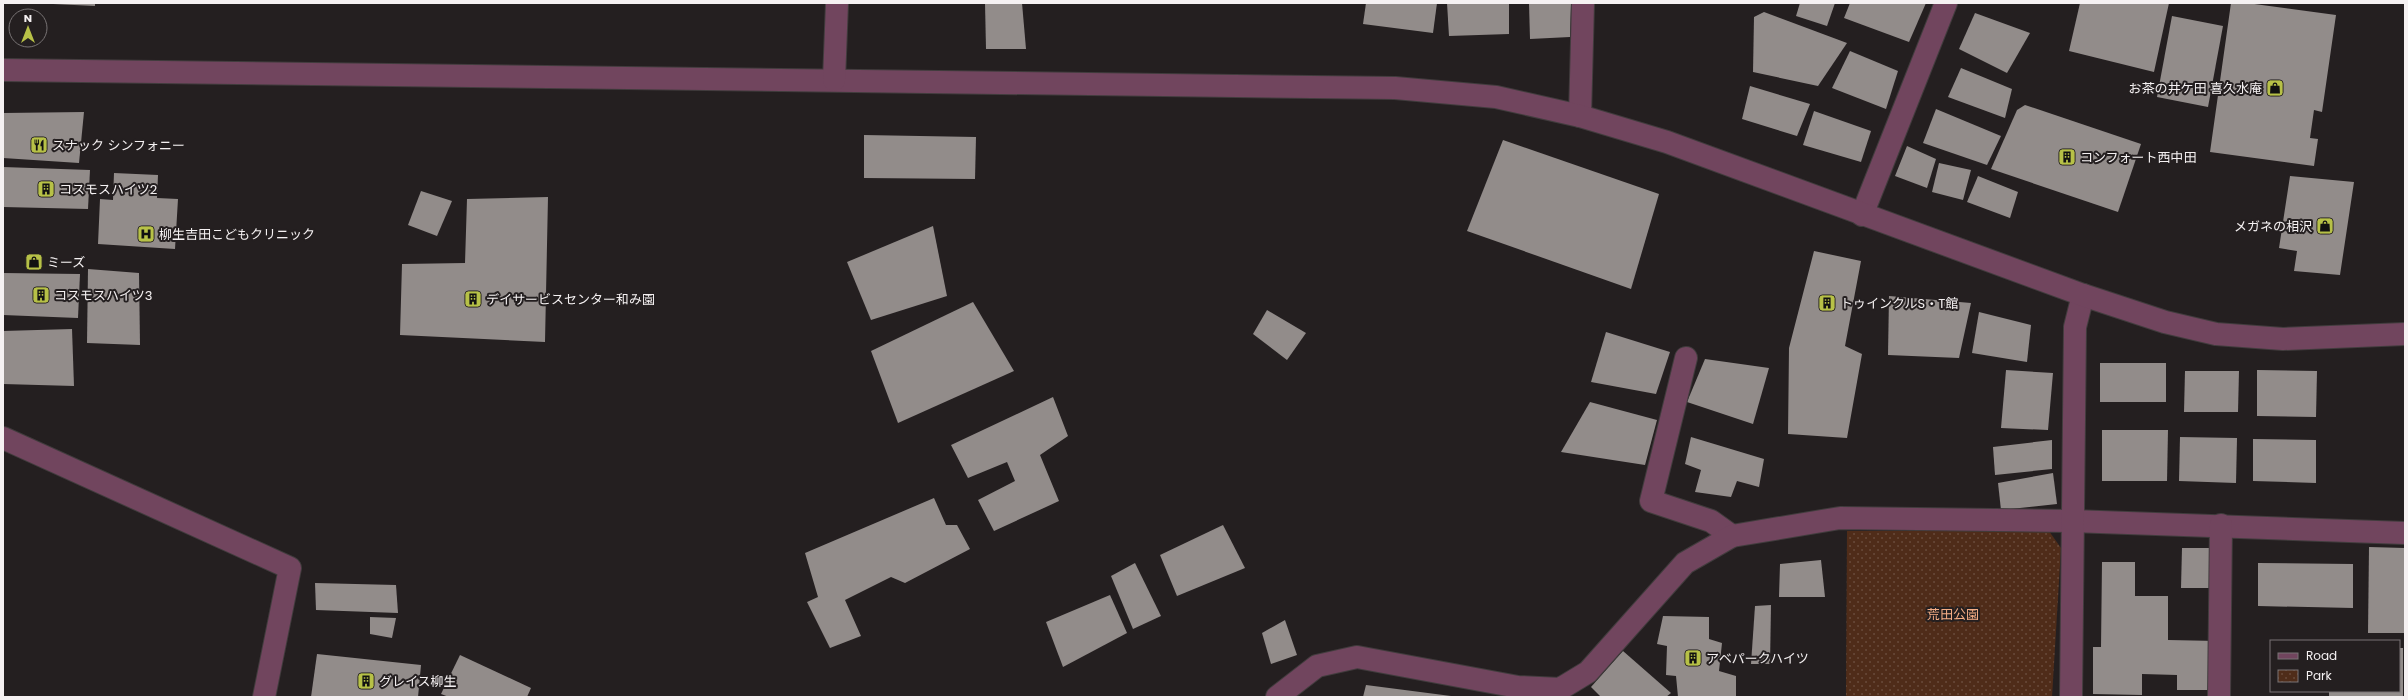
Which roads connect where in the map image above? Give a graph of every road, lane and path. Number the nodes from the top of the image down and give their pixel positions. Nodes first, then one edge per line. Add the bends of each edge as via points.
1 (837, 3) edge
2 (1583, 3) edge
3 (1946, 3) edge
4 (3, 70) edge
5 (834, 80) junction
6 (1580, 116) junction
7 (1862, 215) junction
8 (2083, 295) junction
9 (2405, 334) edge
10 (1686, 358) dead end
11 (3, 438) edge
12 (2072, 521) junction
13 (2221, 525) junction
14 (2405, 533) edge
15 (1732, 536) junction
16 (1296, 690) edge
17 (264, 697) edge
18 (1277, 697) edge
19 (2072, 697) edge
20 (2219, 697) edge

1 - 5 street
2 - 6 street
3 - 7 street
4 - 5 street
5 - 6 street via 1395,88 1496,97
6 - 7 street via 1667,142
7 - 8 street
8 - 9 street via 2165,322 2216,334 2283,339
8 - 12 street via 2075,328
10 - 15 street via 1651,501 1711,521
11 - 17 street via 290,568
12 - 13 street
12 - 15 street via 1840,518
12 - 19 street
13 - 14 street
13 - 20 street
15 - 16 street via 1685,563 1588,672 1560,689 1518,687 1357,657 1317,666
16 - 18 street

